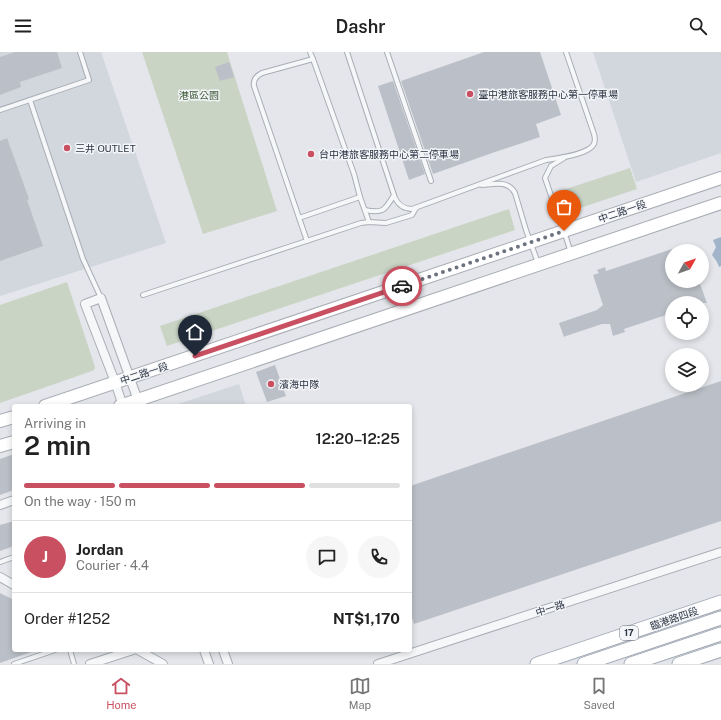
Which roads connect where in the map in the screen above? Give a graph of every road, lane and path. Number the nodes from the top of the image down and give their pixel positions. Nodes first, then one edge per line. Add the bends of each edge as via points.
1 (80, 52) edge
2 (310, 52) edge
3 (347, 52) edge
4 (387, 52) edge
5 (566, 52) edge
6 (313, 59) junction
7 (30, 100) junction
8 (0, 110) edge
9 (568, 156) junction
10 (721, 178) edge
11 (431, 181) dead end
12 (475, 185) junction
13 (394, 194) junction
14 (360, 197) junction
15 (721, 203) edge
16 (417, 208) junction
17 (365, 210) junction
18 (299, 218) junction
19 (369, 222) junction
20 (564, 231) junction
21 (307, 241) junction
22 (531, 242) junction
23 (571, 253) junction
24 (539, 264) junction
25 (143, 295) dead end
26 (101, 298) junction
27 (130, 378) junction
28 (115, 382) junction
29 (139, 403) edge
30 (51, 404) edge
31 (121, 404) edge
32 (12, 418) edge
33 (0, 421) edge
34 (12, 443) edge
35 (0, 446) edge
36 (12, 501) edge
37 (0, 505) edge
38 (721, 552) edge
39 (12, 558) edge
40 (0, 562) edge
41 (0, 578) edge
42 (12, 583) edge
43 (721, 602) edge
44 (721, 618) edge
45 (721, 634) edge
46 (721, 650) edge
47 (49, 652) edge
48 (71, 652) edge
49 (127, 652) edge
50 (142, 652) edge
51 (205, 652) edge
52 (225, 652) edge
53 (14, 664) edge
54 (74, 664) edge
55 (90, 664) edge
56 (163, 664) edge
57 (209, 664) edge
58 (228, 664) edge
59 (378, 664) edge
60 (537, 664) edge
61 (584, 664) edge
62 (631, 664) edge
63 (679, 664) edge

1 - 7 lane via 89,80
2 - 6 lane
3 - 13 lane
4 - 11 lane
5 - 9 lane via 595,139 594,144 586,151
6 - 14 lane
6 - 18 lane via 262,73 254,82
7 - 8 lane
7 - 26 lane via 83,259
9 - 12 lane via 546,160
9 - 20 lane via 551,166 545,178
10 - 20 street, 中二路一段
12 - 16 lane
12 - 22 lane via 502,183 513,189
13 - 16 lane via 397,202 403,207
13 - 17 lane via 382,210
14 - 17 lane
14 - 18 lane
15 - 23 street
16 - 19 lane via 412,215 386,223
17 - 19 lane
18 - 21 lane
19 - 21 lane
20 - 22 street, 中二路一段
20 - 23 lane
21 - 25 lane
22 - 24 lane
22 - 27 street, 中二路一段
23 - 24 street
24 - 29 street
26 - 27 street
26 - 28 street via 86,304
27 - 28 street, 中二路一段
27 - 29 street
28 - 30 street, 中二路一段
28 - 31 street
32 - 33 street
34 - 35 street
36 - 37 street
38 - 59 street, 中一路
39 - 40 lane
41 - 42 street
43 - 60 main road, 臨港路四段 / 17
44 - 61 main road, 臨港路四段 / 17
45 - 62 main road
46 - 63 main road
47 - 53 lane
48 - 54 lane
49 - 55 street
50 - 56 street
51 - 57 street
52 - 58 street

